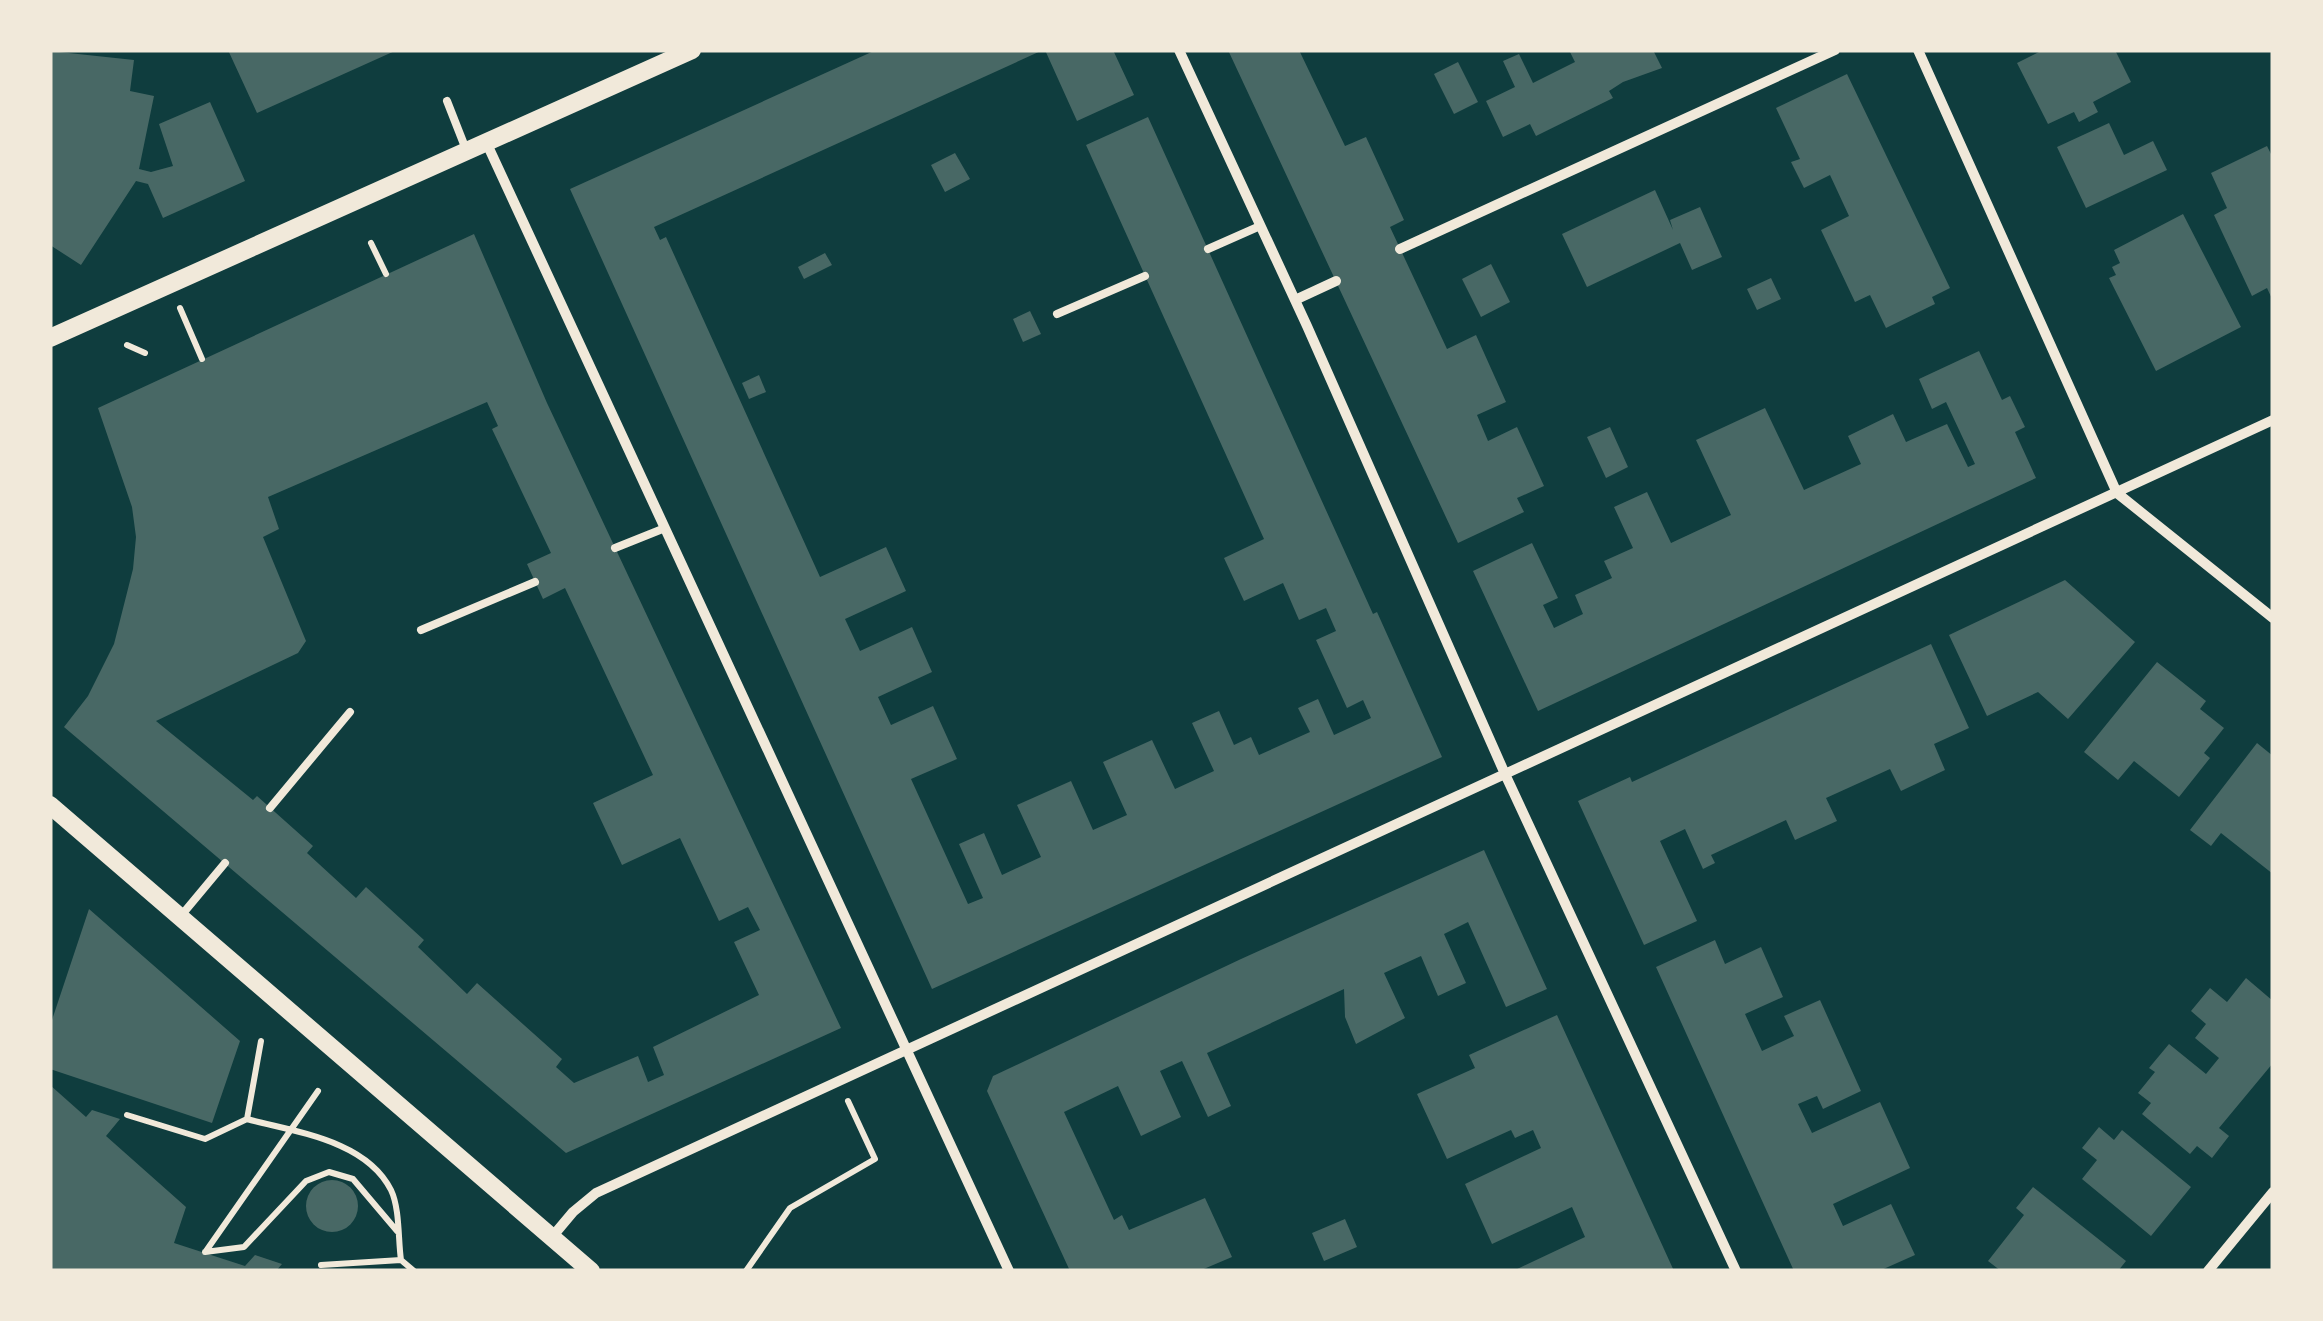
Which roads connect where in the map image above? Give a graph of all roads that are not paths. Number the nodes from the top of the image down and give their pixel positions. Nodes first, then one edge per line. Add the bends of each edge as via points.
1 (692, 50) edge
2 (1179, 50) edge
3 (1835, 50) edge
4 (1918, 50) edge
5 (447, 100) dead end
6 (487, 144) junction
7 (467, 153) junction
8 (1260, 226) junction
9 (1208, 249) dead end
10 (1400, 250) dead end
11 (1145, 276) dead end
12 (1336, 281) dead end
13 (1295, 300) junction
14 (1057, 314) dead end
15 (51, 335) edge
16 (2273, 420) edge
17 (2117, 492) junction
18 (665, 528) junction
19 (616, 548) dead end
20 (535, 582) dead end
21 (2273, 618) edge
22 (421, 630) dead end
23 (350, 712) dead end
24 (1506, 774) junction
25 (50, 805) edge
26 (270, 808) dead end
27 (225, 863) dead end
28 (180, 917) junction
29 (906, 1051) junction
30 (2273, 1192) edge
31 (552, 1237) junction
32 (591, 1271) edge
33 (1010, 1271) edge
34 (1736, 1271) edge
35 (2208, 1271) edge

1 - 6 street
2 - 8 street
3 - 10 street
4 - 17 street
5 - 7 lane
6 - 7 street
6 - 18 street
7 - 15 street
8 - 9 lane
8 - 13 street
11 - 14 lane
12 - 13 street
13 - 24 street
16 - 17 street
17 - 21 street
17 - 24 street
18 - 19 lane
18 - 29 street
20 - 22 lane
23 - 26 lane
24 - 29 street
24 - 34 street
25 - 28 street
27 - 28 lane
28 - 31 street
29 - 31 street via 596,1193
29 - 33 street
30 - 35 street
31 - 32 street

